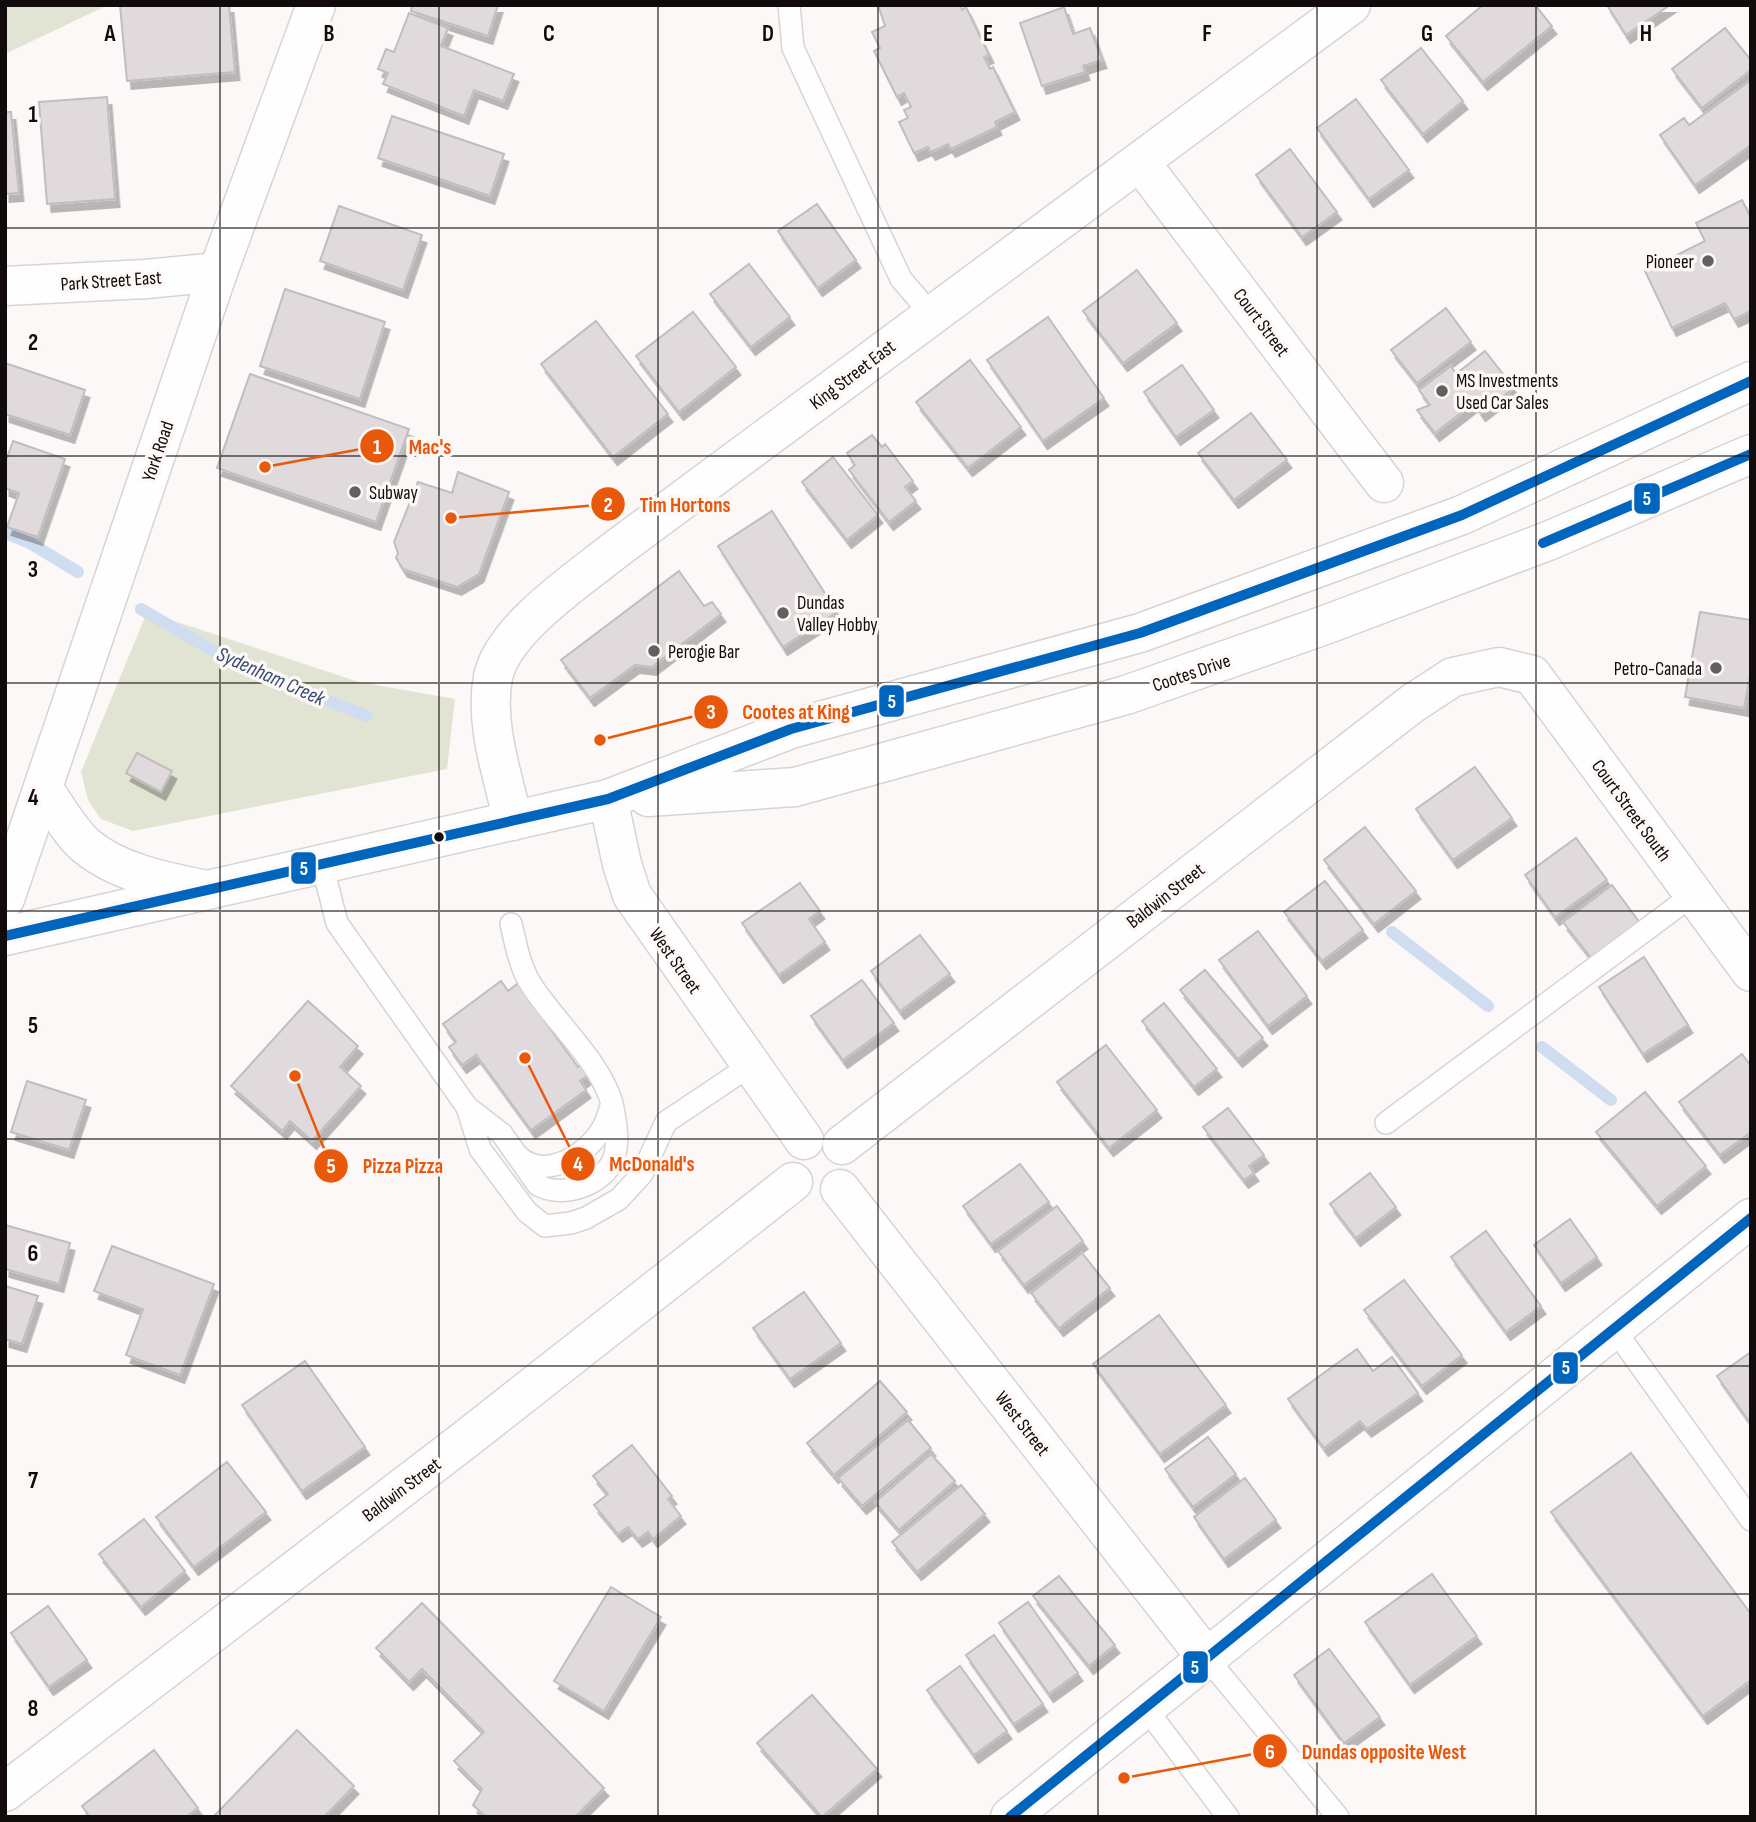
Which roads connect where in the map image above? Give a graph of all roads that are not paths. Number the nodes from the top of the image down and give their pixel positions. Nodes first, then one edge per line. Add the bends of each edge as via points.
1 (316, 5) edge
2 (789, 5) edge
3 (1351, 5) edge
4 (1140, 162) junction
5 (218, 272) junction
6 (5, 286) edge
7 (932, 315) junction
8 (1751, 381) edge
9 (1751, 454) edge
10 (1384, 483) dead end
11 (1499, 667) joint
12 (43, 788) junction
13 (608, 799) junction
14 (513, 821) junction
15 (322, 864) junction
16 (211, 891) junction
17 (1694, 894) junction
18 (5, 899) edge
19 (511, 925) dead end
20 (5, 936) edge
21 (1751, 972) edge
22 (751, 1065) junction
23 (612, 1103) junction
24 (467, 1107) junction
25 (1386, 1123) dead end
26 (804, 1140) junction
27 (842, 1145) junction
28 (518, 1156) junction
29 (793, 1182) junction
30 (840, 1189) junction
31 (1751, 1218) edge
32 (1614, 1329) junction
33 (1751, 1520) edge
34 (1206, 1657) junction
35 (1144, 1706) junction
36 (5, 1792) edge
37 (1010, 1817) edge
38 (1228, 1817) edge
39 (1338, 1817) edge

1 - 5 street, York Road
2 - 7 lane via 793,48 901,279
3 - 4 street, King Street East
4 - 7 street, King Street East
4 - 10 street, Court Street
5 - 6 street, Park Street East
5 - 12 street, York Road
7 - 14 street, King Street East via 615,550 527,621 498,664 491,691 493,727
8 - 13 street, Cootes Drive via 1462,515 1384,544 1140,633 791,729
9 - 13 street, Cootes Drive via 1548,541 1126,695 795,787
11 - 17 street, Court Street South via 1532,675
11 - 27 street, Baldwin Street via 1453,677 1413,703
12 - 16 street via 84,844 113,864
12 - 18 street, York Road
13 - 14 street, Cootes Drive
13 - 22 street, West Street via 632,895
14 - 15 street, Cootes Drive
15 - 16 street, Cootes Drive
15 - 24 lane via 337,923
16 - 20 street, Cootes Drive
17 - 21 street, Court Street South
17 - 25 lane
19 - 23 lane via 531,985 603,1080
22 - 24 lane via 666,1122 642,1174 618,1199 586,1219 558,1226 545,1226 527,1212 480,1149
22 - 26 street, West Street
23 - 28 lane via 602,1131 578,1154 539,1167
23 - 28 lane via 617,1140 613,1158 604,1172 585,1184 561,1192 545,1189
24 - 28 lane via 502,1133
26 - 27 street via 823,1135
26 - 29 street via 794,1147 789,1159
27 - 30 street via 850,1167
29 - 30 street via 800,1190 820,1197
29 - 36 street, Baldwin Street
30 - 34 street, West Street
31 - 32 street
32 - 33 lane
32 - 34 street
34 - 35 street
34 - 39 lane
35 - 37 street
35 - 38 lane

